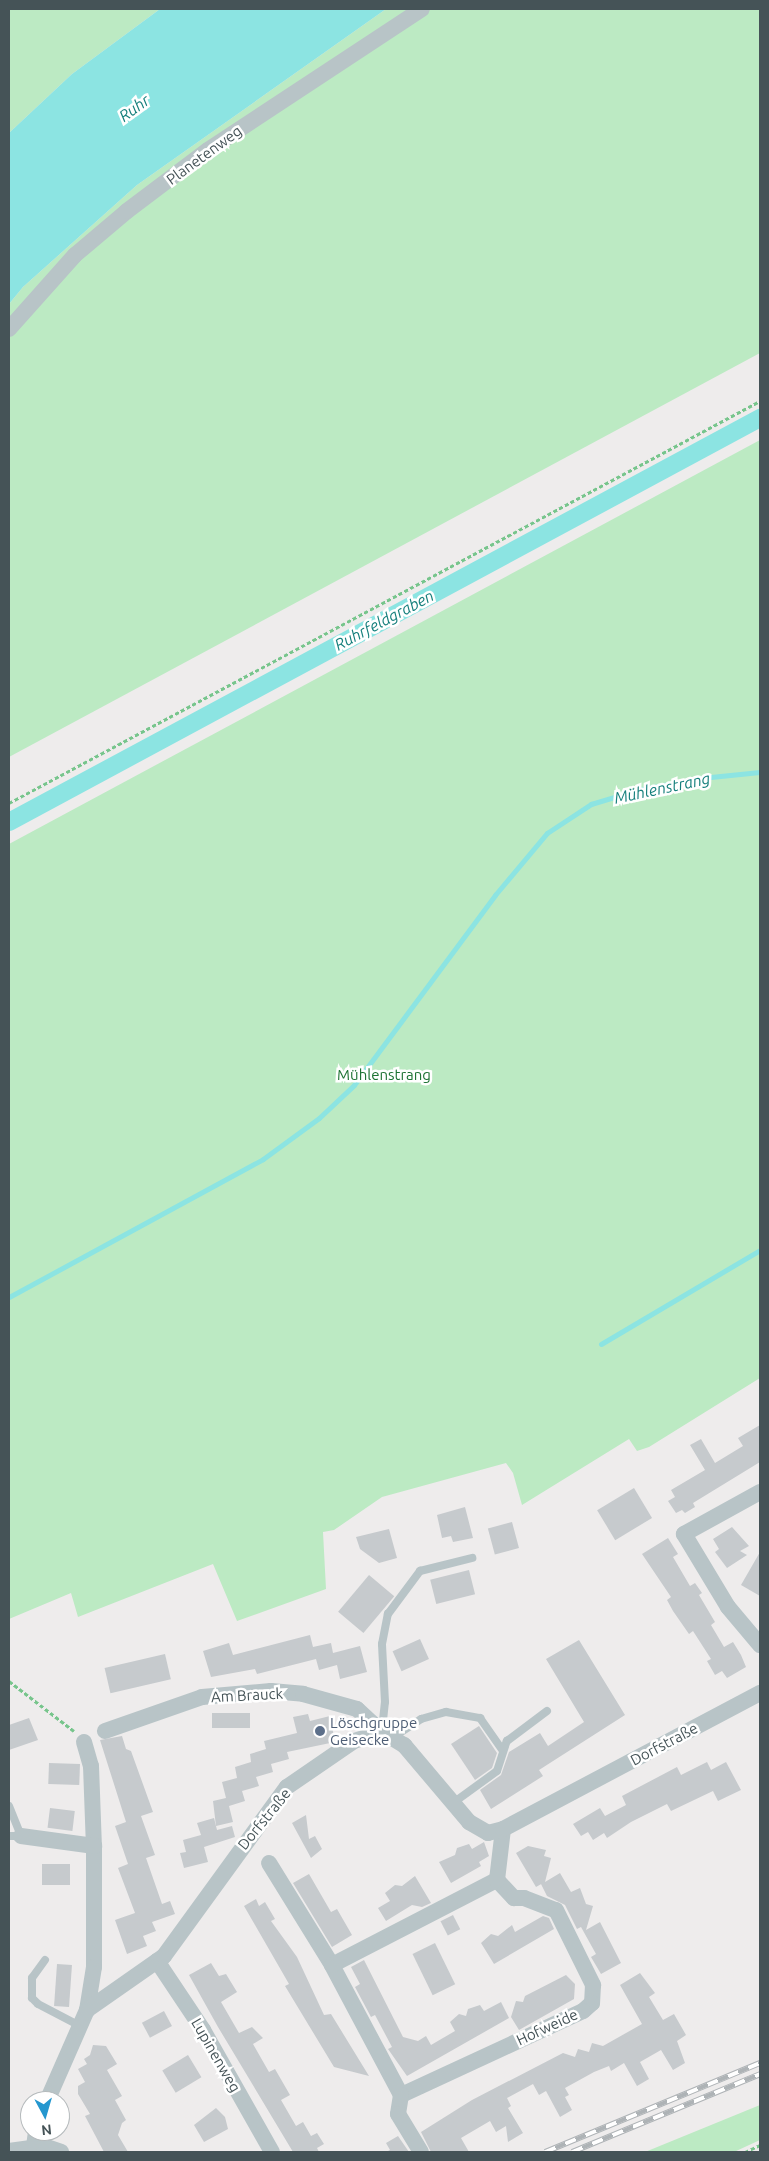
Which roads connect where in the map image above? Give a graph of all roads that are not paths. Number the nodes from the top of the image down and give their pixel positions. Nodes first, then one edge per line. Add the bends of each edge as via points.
1 (422, 9) edge
2 (9, 329) edge
3 (760, 1492) edge
4 (472, 1558) dead end
5 (760, 1645) edge
6 (760, 1693) edge
7 (547, 1711) dead end
8 (105, 1731) dead end
9 (387, 1735) junction
10 (84, 1742) road end
11 (502, 1751) junction
12 (453, 1803) junction
13 (9, 1806) edge
14 (503, 1829) junction
15 (15, 1836) edge
16 (94, 1846) junction
17 (270, 1863) dead end
18 (497, 1880) junction
19 (45, 1960) dead end
20 (157, 1961) junction
21 (332, 1965) junction
22 (87, 2010) junction
23 (80, 2026) junction
24 (51, 2091) edge
25 (401, 2095) junction
26 (31, 2141) edge
27 (39, 2141) edge
28 (9, 2151) edge
29 (61, 2152) edge
30 (272, 2152) edge
31 (421, 2152) edge

1 - 2 street, Planetenweg via 208,150 127,211 75,255
3 - 5 street via 684,1534 728,1607
4 - 9 lane via 420,1571 388,1614 382,1644
6 - 14 street, Dorfstraße
7 - 11 lane via 514,1733
8 - 9 street, Am Brauck via 202,1697 271,1692 302,1694 357,1709
9 - 11 lane via 421,1719 446,1712 480,1718
9 - 12 street, Dorfstraße via 404,1745
9 - 20 street, Dorfstraße via 354,1741 287,1787
10 - 16 street via 92,1766
11 - 12 lane via 497,1772
12 - 14 street, Dorfstraße via 469,1822 488,1833
13 - 15 lane
14 - 18 street
15 - 16 street
16 - 22 street via 94,1967
17 - 21 street
18 - 21 street
18 - 25 street, Hofweide via 514,1898 524,1898 556,1910 593,1985 592,2003 583,2011
19 - 23 lane via 32,1978 32,1998
20 - 22 street, Dorfstraße
20 - 30 street, Lupinenweg via 203,2030
21 - 25 street
22 - 23 street
23 - 24 street
25 - 31 street via 398,2114
26 - 28 street
27 - 29 street

